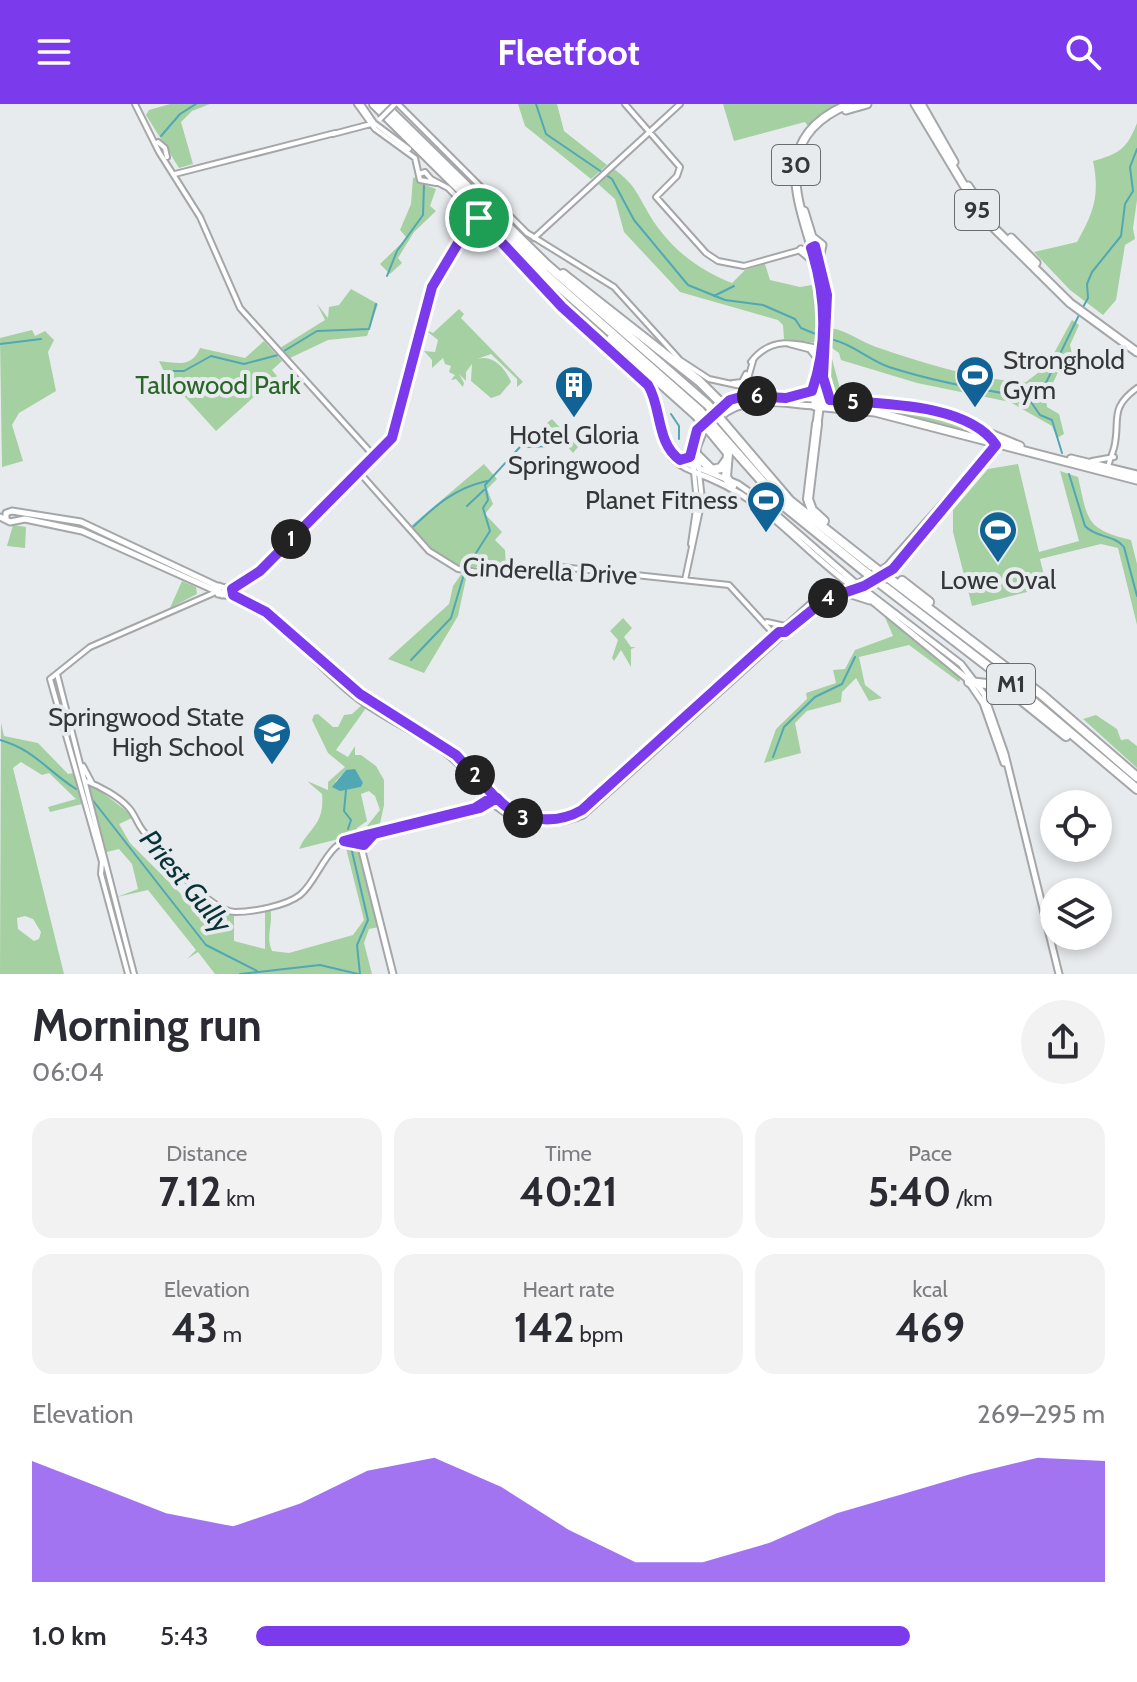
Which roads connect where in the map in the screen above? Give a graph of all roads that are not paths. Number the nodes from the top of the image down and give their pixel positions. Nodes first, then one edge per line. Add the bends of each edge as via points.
1 (135, 104) edge
2 (374, 104) edge
3 (383, 104) edge
4 (397, 104) edge
5 (625, 104) edge
6 (680, 104) edge
7 (849, 104) edge
8 (867, 104) edge
9 (920, 104) edge
10 (361, 106) edge
11 (364, 116) junction
12 (380, 119) junction
13 (372, 123) junction
14 (360, 127) junction
15 (383, 129) junction
16 (650, 131) junction
17 (427, 173) junction
18 (175, 174) junction
19 (419, 174) junction
20 (474, 218) junction
21 (812, 237) junction
22 (534, 238) junction
23 (813, 247) junction
24 (801, 250) junction
25 (818, 262) junction
26 (546, 264) junction
27 (1086, 312) junction
28 (573, 317) junction
29 (1137, 345) edge
30 (820, 351) junction
31 (1137, 352) edge
32 (821, 374) junction
33 (1137, 388) edge
34 (786, 398) junction
35 (820, 402) junction
36 (725, 408) junction
37 (701, 411) junction
38 (817, 424) joint
39 (713, 425) junction
40 (980, 431) junction
41 (986, 443) junction
42 (996, 445) junction
43 (723, 447) junction
44 (1018, 448) junction
45 (695, 454) junction
46 (989, 454) junction
47 (1113, 454) junction
48 (374, 456) junction
49 (680, 460) junction
50 (1082, 461) junction
51 (727, 466) junction
52 (694, 470) junction
53 (1109, 471) junction
54 (359, 472) junction
55 (714, 477) junction
56 (1137, 478) edge
57 (729, 483) junction
58 (699, 485) junction
59 (964, 487) junction
60 (956, 489) junction
61 (941, 510) junction
62 (15, 512) junction
63 (3, 515) edge
64 (15, 521) junction
65 (875, 569) junction
66 (838, 574) junction
67 (685, 580) junction
68 (194, 581) junction
69 (879, 582) junction
70 (236, 584) junction
71 (857, 586) junction
72 (221, 590) junction
73 (829, 592) junction
74 (842, 593) junction
75 (233, 595) junction
76 (870, 595) junction
77 (200, 599) junction
78 (875, 603) junction
79 (765, 622) junction
80 (783, 631) junction
81 (770, 640) junction
82 (57, 674) junction
83 (733, 680) junction
84 (973, 682) junction
85 (1004, 686) junction
86 (984, 694) junction
87 (714, 697) junction
88 (1009, 773) junction
89 (1137, 777) edge
90 (86, 783) junction
91 (485, 792) junction
92 (1137, 792) edge
93 (494, 799) junction
94 (484, 804) junction
95 (475, 808) junction
96 (363, 841) junction
97 (106, 873) junction
98 (128, 974) edge
99 (134, 974) edge
100 (393, 974) edge
101 (1059, 974) edge

1 - 18 street
2 - 37 highway, M1 via 569,295
3 - 26 highway, M1
4 - 12 street, bridge
4 - 22 street
5 - 16 street
6 - 16 street
7 - 23 main road, 30 via 815,128 797,161 795,196
8 - 21 main road, 30 via 831,119 806,148 799,189
9 - 27 main road, 95 via 976,208
10 - 11 street
10 - 12 street
10 - 13 street
11 - 13 street
11 - 14 street
12 - 13 street
12 - 15 street
13 - 14 street
13 - 15 street
13 - 19 street via 414,157
14 - 18 street
15 - 17 street via 417,156
16 - 22 street
16 - 24 street via 680,167 656,197 715,260 744,266
17 - 19 street
17 - 20 street
18 - 48 street via 240,308
19 - 20 street via 422,181 446,188
20 - 28 street
20 - 48 street via 432,287 393,434
21 - 23 main road, 30
21 - 25 main road via 822,245
22 - 30 street via 608,282 680,360 704,377 740,385 767,346 787,343
23 - 24 street
23 - 25 main road, 30
24 - 25 main road
25 - 30 main road, 30 via 824,307
26 - 36 highway via 699,381
26 - 37 highway, M1
27 - 29 main road, 95
27 - 31 main road, 95
28 - 49 street via 648,385 667,447
28 - 52 street via 643,384 665,451
30 - 32 main road, 30
32 - 34 main road via 810,393
32 - 35 main road
32 - 35 main road, 30
33 - 47 street via 1116,413
34 - 35 main road
34 - 36 main road via 742,396
35 - 36 main road via 754,401
35 - 38 main road
35 - 40 main road via 923,407
35 - 41 main road
36 - 39 main road
36 - 45 main road via 697,430
37 - 39 highway, M1, bridge
38 - 65 highway via 809,504
39 - 43 highway
39 - 45 main road
39 - 65 highway, M1 via 784,506
40 - 42 main road
40 - 44 main road
41 - 42 main road
41 - 46 main road
42 - 44 main road
42 - 46 main road
43 - 45 highway via 727,460 718,469 707,468
43 - 51 highway
44 - 46 main road
44 - 50 main road
44 - 53 main road
45 - 49 street
45 - 52 main road
46 - 59 main road
46 - 60 main road
47 - 50 street
47 - 53 street
48 - 54 street
49 - 52 street
50 - 53 main road
51 - 55 highway
51 - 57 highway
52 - 55 main road
52 - 58 street
52 - 58 street
53 - 56 main road
54 - 67 street, Cinderella Drive via 429,551 458,569 555,567
54 - 70 street via 260,571
55 - 57 main road
55 - 58 street
57 - 66 main road
57 - 71 main road via 755,496
58 - 67 street
59 - 60 main road
59 - 61 main road
60 - 61 main road
61 - 69 main road
61 - 71 main road via 892,562
62 - 63 main road
62 - 64 main road
62 - 72 main road via 81,522
63 - 64 main road
64 - 68 main road via 82,531
65 - 69 highway, M1, bridge
65 - 89 highway, M1, bridge via 893,577
66 - 71 main road
66 - 73 main road via 839,583
67 - 79 street, Cinderella Drive via 731,586
68 - 72 main road
68 - 77 street via 201,588
69 - 71 main road
69 - 76 main road via 869,587
69 - 92 highway, M1 via 1034,702
70 - 72 street
70 - 75 street
71 - 73 main road
71 - 74 main road
71 - 76 main road
71 - 78 main road
72 - 75 main road
72 - 77 street
72 - 91 main road via 264,615 351,693 448,754
73 - 80 main road
74 - 78 main road
74 - 80 main road via 819,603
75 - 93 main road via 266,612 360,694 456,755
76 - 84 main road via 961,664
77 - 82 street via 90,647
78 - 84 main road
79 - 80 street, Cinderella Drive
79 - 81 street
80 - 81 main road
80 - 83 main road
81 - 93 main road via 577,813 523,818
82 - 90 street
82 - 90 street via 50,679
83 - 87 main road
83 - 87 main road via 727,695
84 - 85 highway
84 - 86 main road
84 - 88 main road
85 - 86 highway via 989,687
85 - 92 highway
86 - 88 main road
87 - 93 main road via 579,818 523,823 510,818
88 - 101 main road
90 - 96 street via 125,804 155,845 211,902 228,911 297,897 335,847
90 - 97 street
91 - 93 main road
91 - 94 main road
93 - 94 main road
93 - 95 main road
94 - 95 main road
95 - 96 main road
96 - 100 main road
97 - 98 street
97 - 99 street

